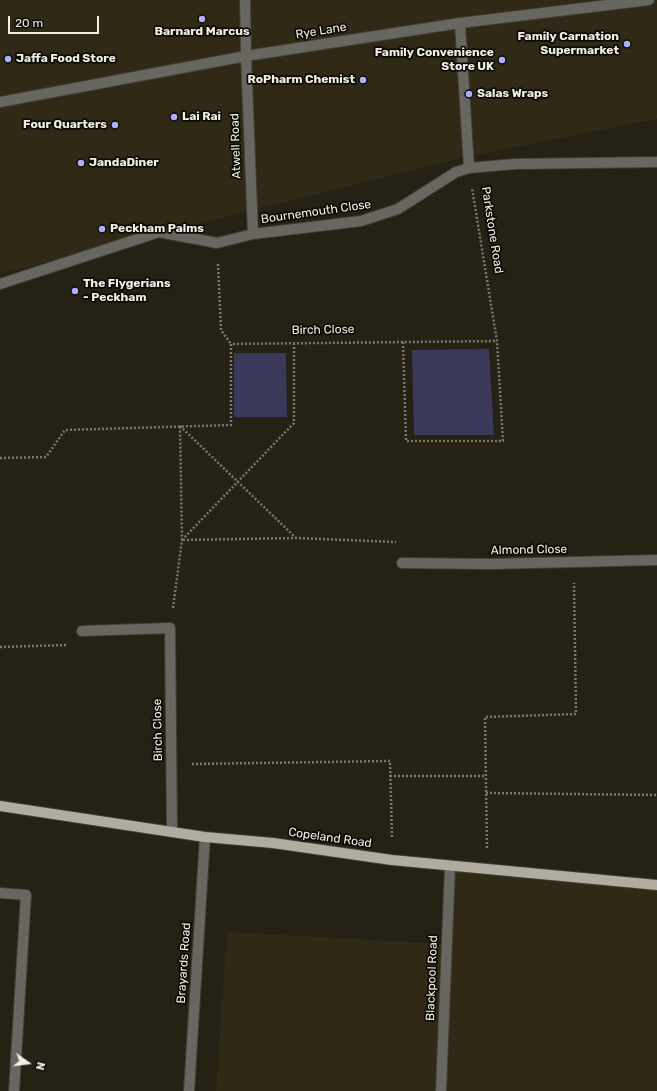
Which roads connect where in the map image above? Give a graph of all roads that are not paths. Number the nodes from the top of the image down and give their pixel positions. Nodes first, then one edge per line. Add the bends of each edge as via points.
1 (246, 0) edge
2 (649, 0) edge
3 (460, 23) junction
4 (246, 56) junction
5 (0, 102) edge
6 (657, 162) edge
7 (469, 168) junction
8 (253, 234) junction
9 (0, 284) edge
10 (657, 560) edge
11 (402, 563) road end
12 (82, 631) road end
13 (0, 806) edge
14 (172, 832) junction
15 (205, 837) junction
16 (450, 866) junction
17 (657, 885) edge
18 (0, 893) edge
19 (14, 1091) edge
20 (189, 1091) edge
21 (441, 1091) edge

1 - 4 street, Atwell Road
2 - 3 street, Rye Lane
3 - 4 street, Rye Lane
3 - 7 street
4 - 5 street, Rye Lane
4 - 8 street, Atwell Road
6 - 7 street, Bournemouth Close via 515,164
7 - 8 street, Bournemouth Close via 456,172 386,215 361,221
8 - 9 street, Bournemouth Close via 217,243 159,232
10 - 11 street, Almond Close
12 - 14 street, Birch Close via 170,628
13 - 14 main road, Copeland Road
14 - 15 main road, Copeland Road
15 - 16 main road, Copeland Road via 273,843
15 - 20 street, Brayards Road
16 - 17 main road, Copeland Road
16 - 21 street, Blackpool Road
18 - 19 street via 26,895

